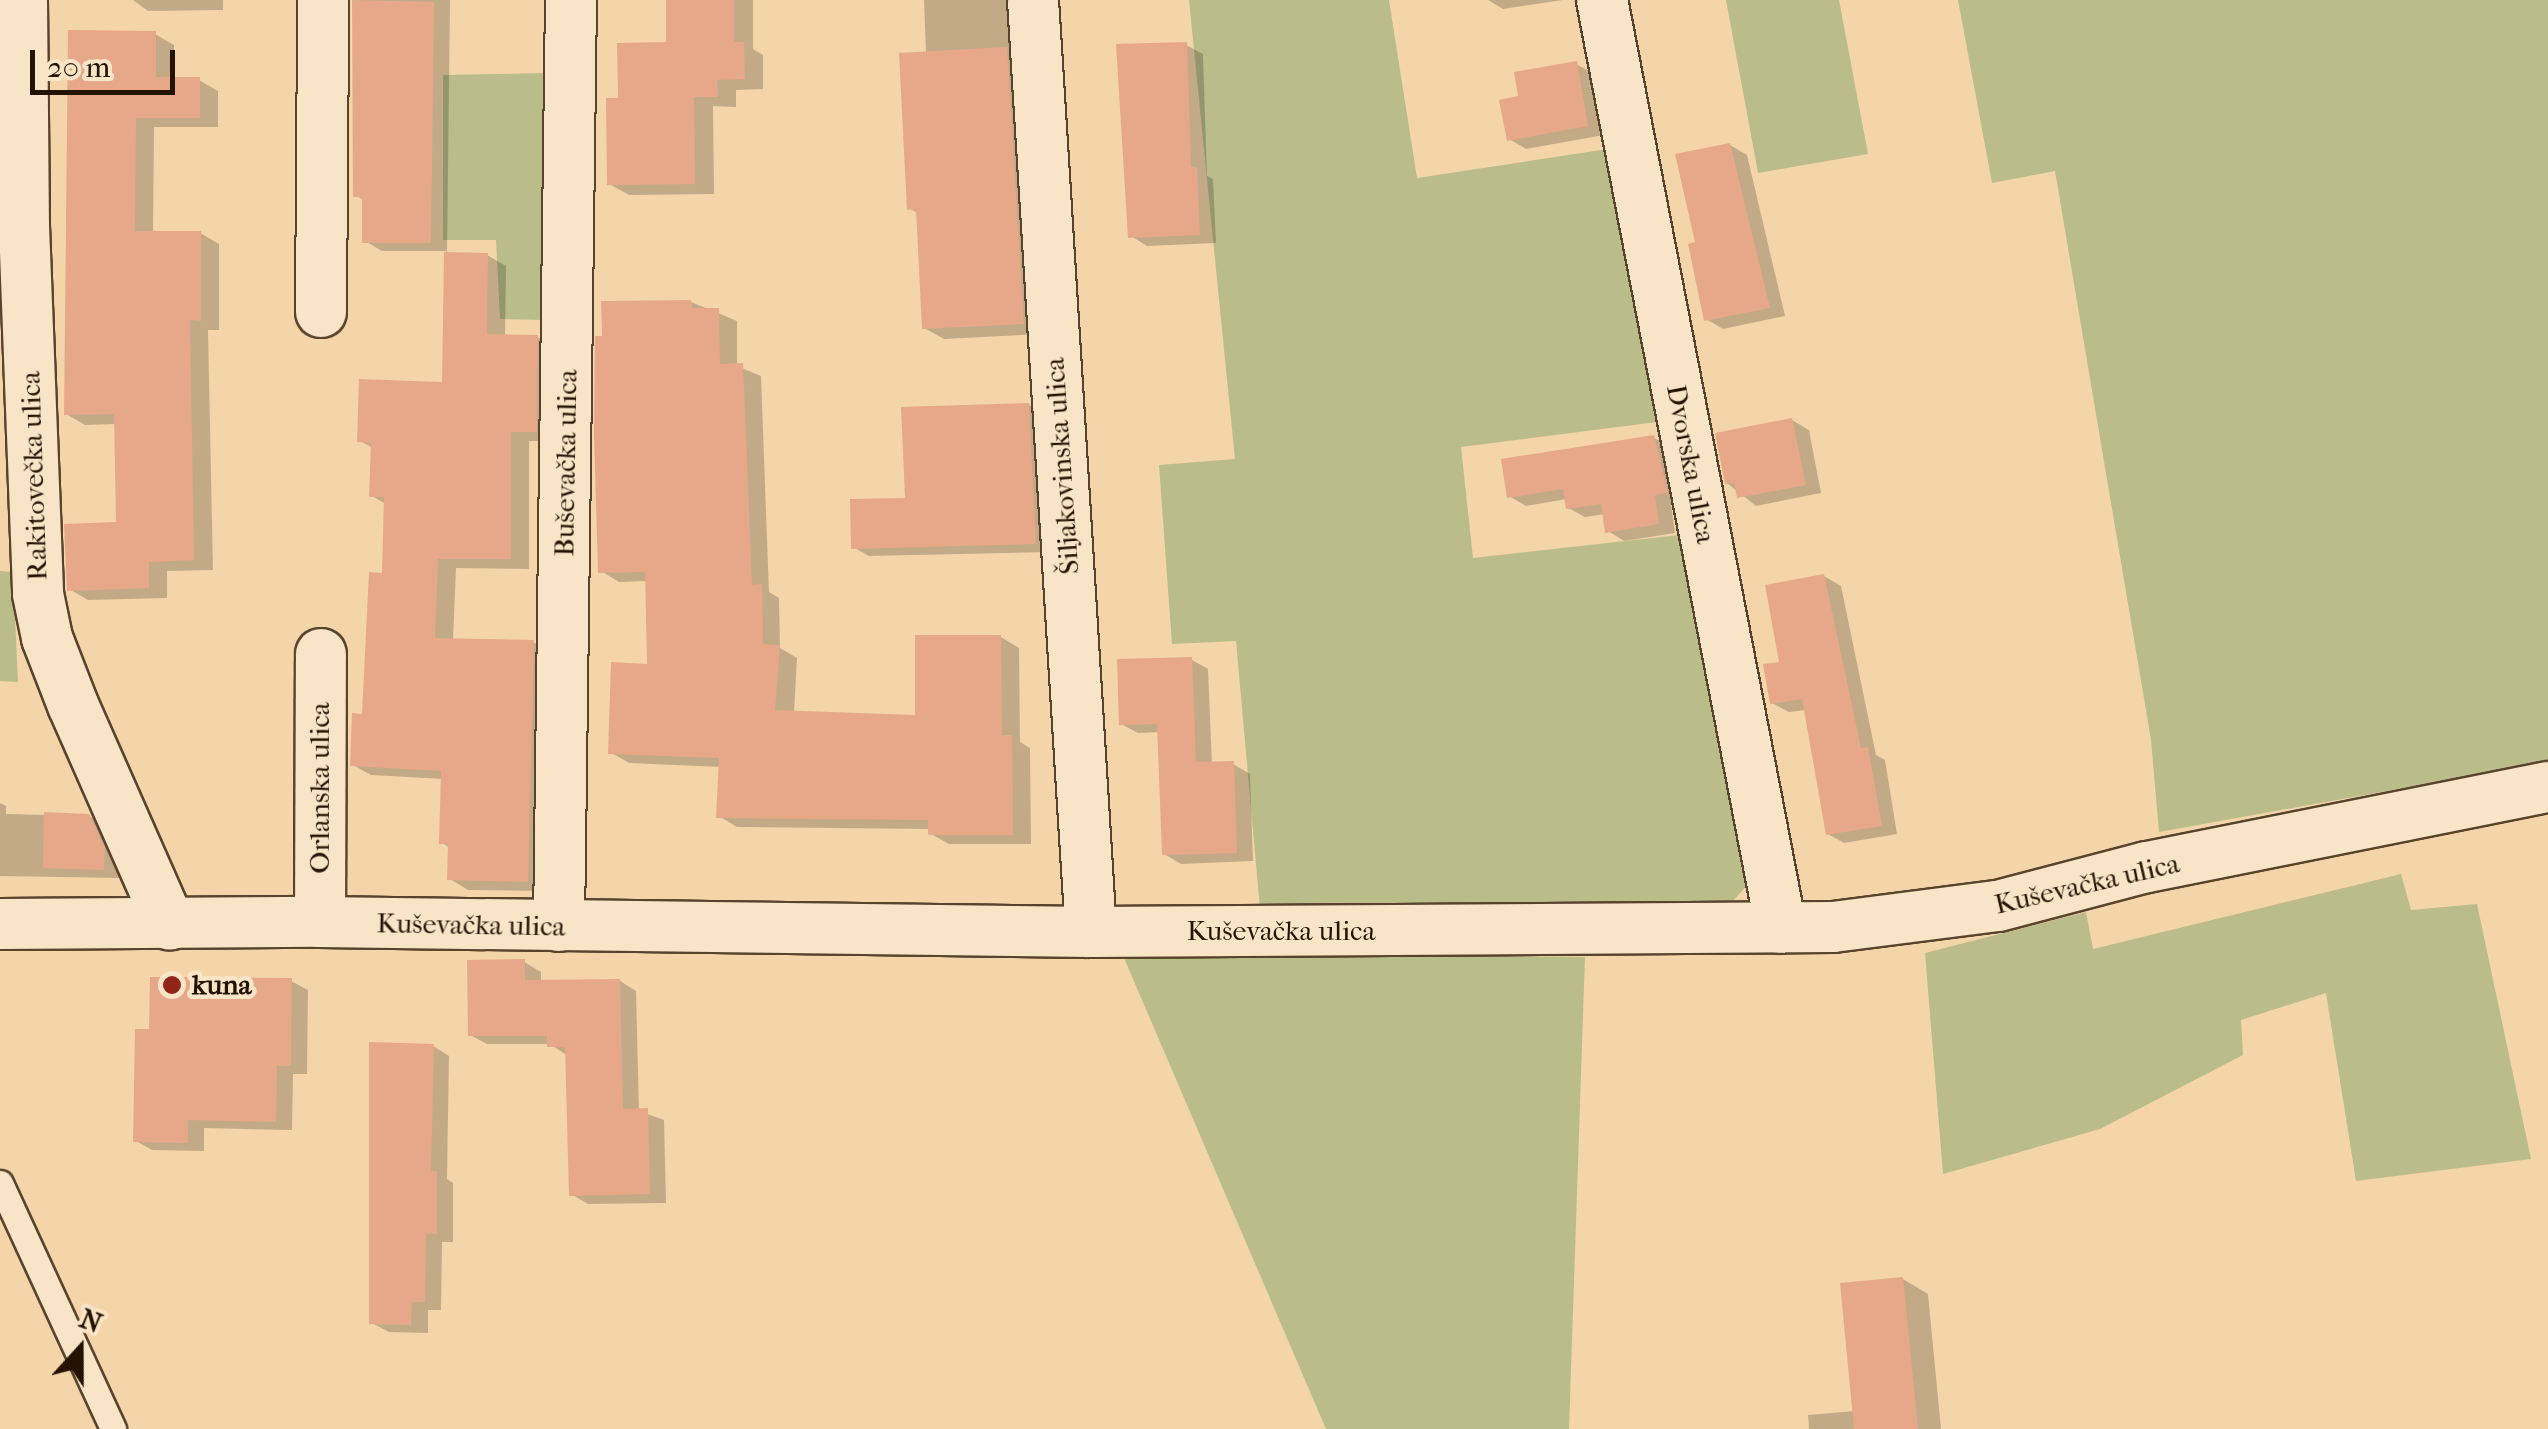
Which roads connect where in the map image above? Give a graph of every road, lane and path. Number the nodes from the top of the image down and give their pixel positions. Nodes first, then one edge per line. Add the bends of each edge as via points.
1 (22, 0) edge
2 (323, 0) edge
3 (571, 0) edge
4 (1033, 0) edge
5 (1602, 0) edge
6 (321, 312) dead end
7 (321, 654) dead end
8 (2548, 787) edge
9 (320, 922) junction
10 (0, 924) edge
11 (170, 925) junction
12 (559, 926) junction
13 (1781, 928) junction
14 (1092, 932) junction
15 (0, 1184) edge
16 (113, 1429) edge

1 - 11 street, Rakitovečka ulica via 38,594 72,704
2 - 6 street
3 - 12 street, Buševačka ulica
4 - 14 street, Šiljakovinska ulica
5 - 13 street, Dvorska ulica
7 - 9 street, Orlanska ulica
8 - 13 street, Kuševačka ulica via 1940,916
9 - 11 street, Kuševačka ulica
9 - 12 street, Kuševačka ulica
10 - 11 street, Kuševačka ulica
12 - 14 street, Kuševačka ulica
13 - 14 street, Kuševačka ulica
15 - 16 lane

